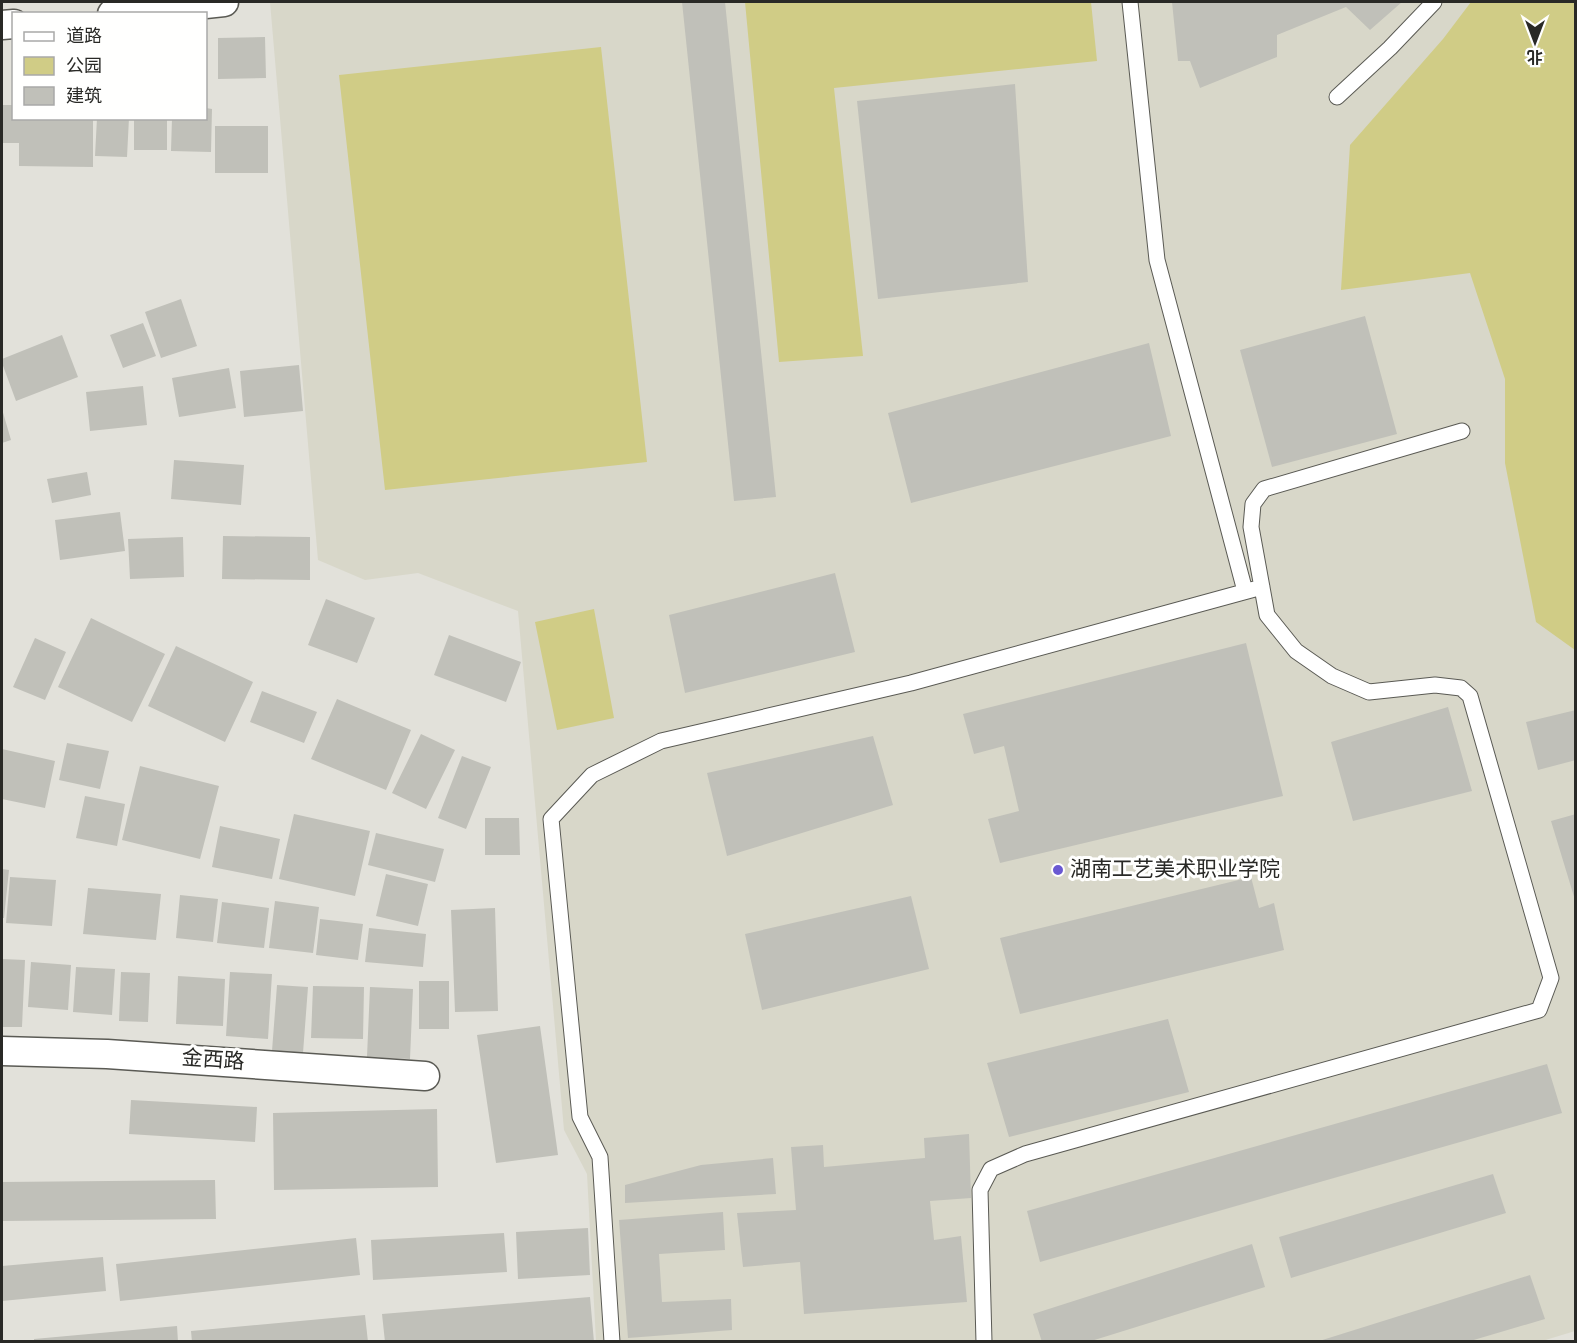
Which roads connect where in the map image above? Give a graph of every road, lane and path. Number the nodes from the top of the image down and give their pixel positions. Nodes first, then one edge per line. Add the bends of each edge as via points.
1 (224, 2) edge
2 (1130, 2) edge
3 (1434, 2) edge
4 (131, 12) edge
5 (1336, 96) dead end
6 (1462, 430) dead end
7 (1262, 587) junction
8 (1245, 591) junction
9 (2, 1051) edge
10 (425, 1076) dead end
11 (612, 1341) edge
12 (984, 1341) edge

1 - 4 street
2 - 8 lane via 1157,260
3 - 5 lane
6 - 7 lane via 1264,489 1253,504 1251,527
7 - 8 lane
7 - 12 lane via 1267,615 1296,651 1332,676 1369,692 1435,685 1461,688 1470,696 1551,978 1539,1010 1025,1154 991,1169 980,1191
8 - 11 lane via 910,683 661,741 592,775 551,819 580,1117 600,1157
9 - 10 street, 金西路 via 107,1054

